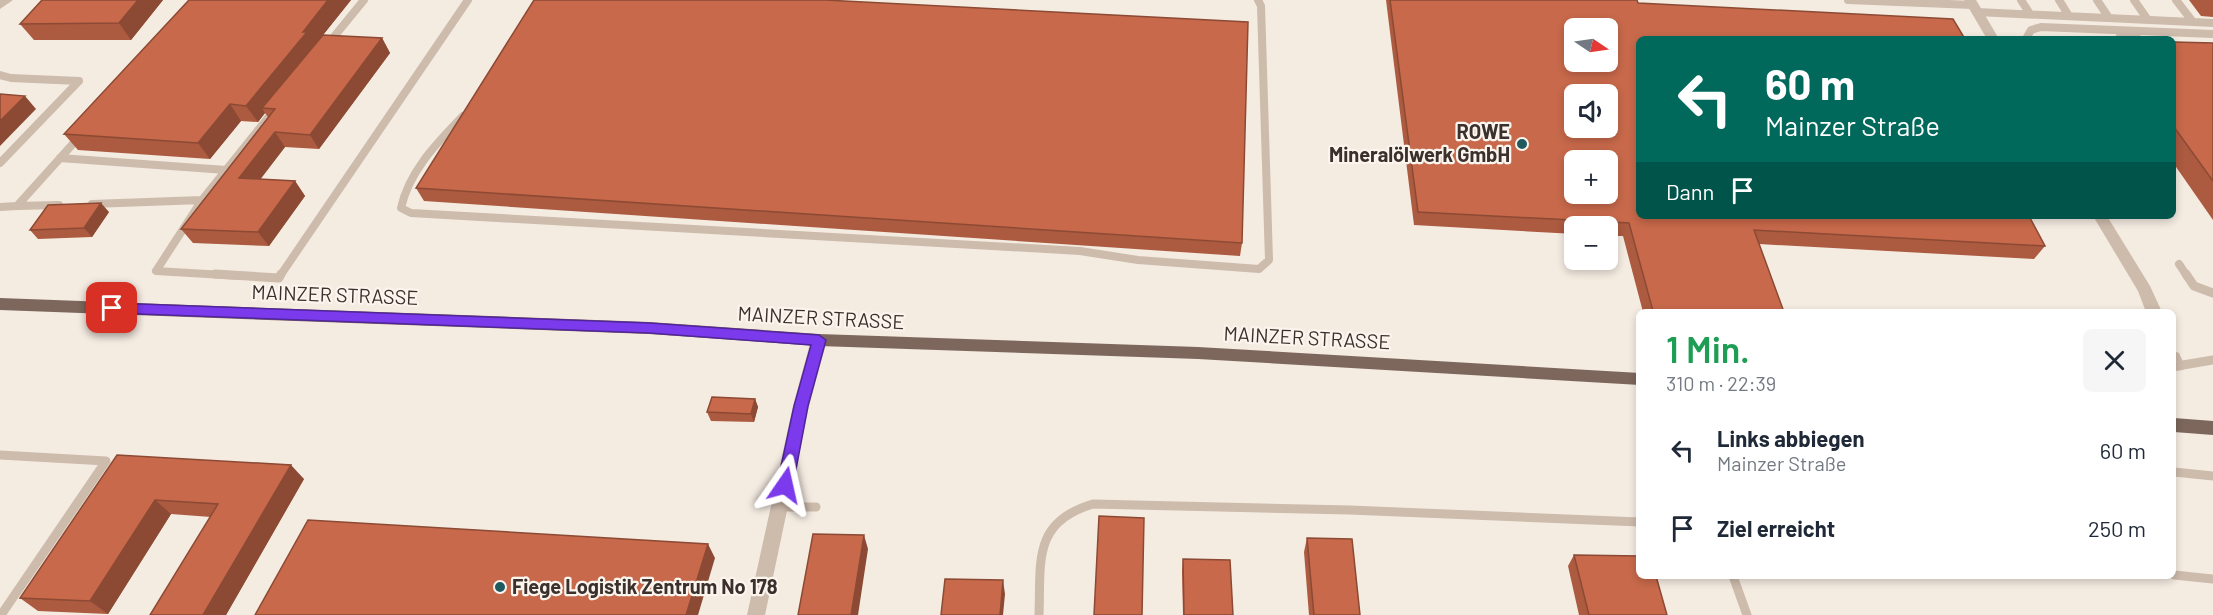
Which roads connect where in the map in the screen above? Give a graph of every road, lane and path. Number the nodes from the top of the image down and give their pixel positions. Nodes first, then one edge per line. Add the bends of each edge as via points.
1 (7, 0) edge
2 (364, 0) edge
3 (468, 0) edge
4 (1258, 0) edge
5 (1848, 0) edge
6 (2021, 0) edge
7 (2059, 0) edge
8 (2097, 0) edge
9 (2134, 0) edge
10 (2176, 0) edge
11 (0, 5) edge
12 (1973, 6) edge
13 (2030, 14) junction
14 (2069, 16) junction
15 (2109, 18) junction
16 (2148, 20) junction
17 (2193, 22) junction
18 (2213, 23) edge
19 (2099, 29) junction
20 (2213, 34) edge
21 (1991, 36) edge
22 (2028, 36) edge
23 (2127, 36) edge
24 (320, 54) edge
25 (0, 75) edge
26 (284, 98) edge
27 (467, 112) edge
28 (84, 132) edge
29 (60, 158) junction
30 (0, 163) edge
31 (226, 170) junction
32 (202, 200) junction
33 (86, 204) edge
34 (63, 205) edge
35 (17, 206) junction
36 (0, 207) edge
37 (2102, 219) edge
38 (2179, 264) dead end
39 (2213, 292) edge
40 (0, 304) edge
41 (2153, 309) edge
42 (819, 340) junction
43 (2213, 360) edge
44 (2176, 361) edge
45 (1636, 379) edge
46 (2176, 425) edge
47 (2213, 428) edge
48 (0, 455) edge
49 (2176, 472) edge
50 (2213, 476) edge
51 (781, 507) junction
52 (816, 507) dead end
53 (1636, 522) edge
54 (2176, 575) edge
55 (1734, 579) edge
56 (2213, 579) edge
57 (1, 615) edge
58 (756, 615) edge
59 (1039, 615) edge
60 (1747, 615) edge

1 - 11 street
2 - 24 lane
3 - 32 lane via 279,278 156,271
4 - 27 lane via 1269,260 1259,269 1138,260 1080,251 411,213 401,208 402,197 434,146
5 - 12 lane
6 - 13 lane
7 - 14 lane
8 - 15 lane
9 - 16 lane
10 - 17 lane
12 - 13 lane
12 - 21 street
13 - 14 lane
14 - 15 lane
15 - 16 lane
16 - 17 lane
17 - 18 lane
19 - 20 lane
19 - 22 lane via 2041,27 2031,30
19 - 23 lane
25 - 30 lane via 79,81
26 - 31 lane
28 - 29 lane
29 - 31 lane
29 - 35 lane
31 - 32 lane
32 - 33 lane
34 - 35 lane
35 - 36 lane
37 - 41 street
38 - 39 lane via 2194,286
40 - 42 main road, MAINZER STRASSE via 649,328
42 - 45 main road, MAINZER STRASSE via 1198,354
42 - 51 street
43 - 44 lane
46 - 47 main road
48 - 57 lane via 106,461
49 - 50 lane
51 - 52 lane
51 - 58 street
53 - 59 lane via 1093,504 1077,507 1051,525 1044,539
54 - 56 lane
55 - 60 lane

